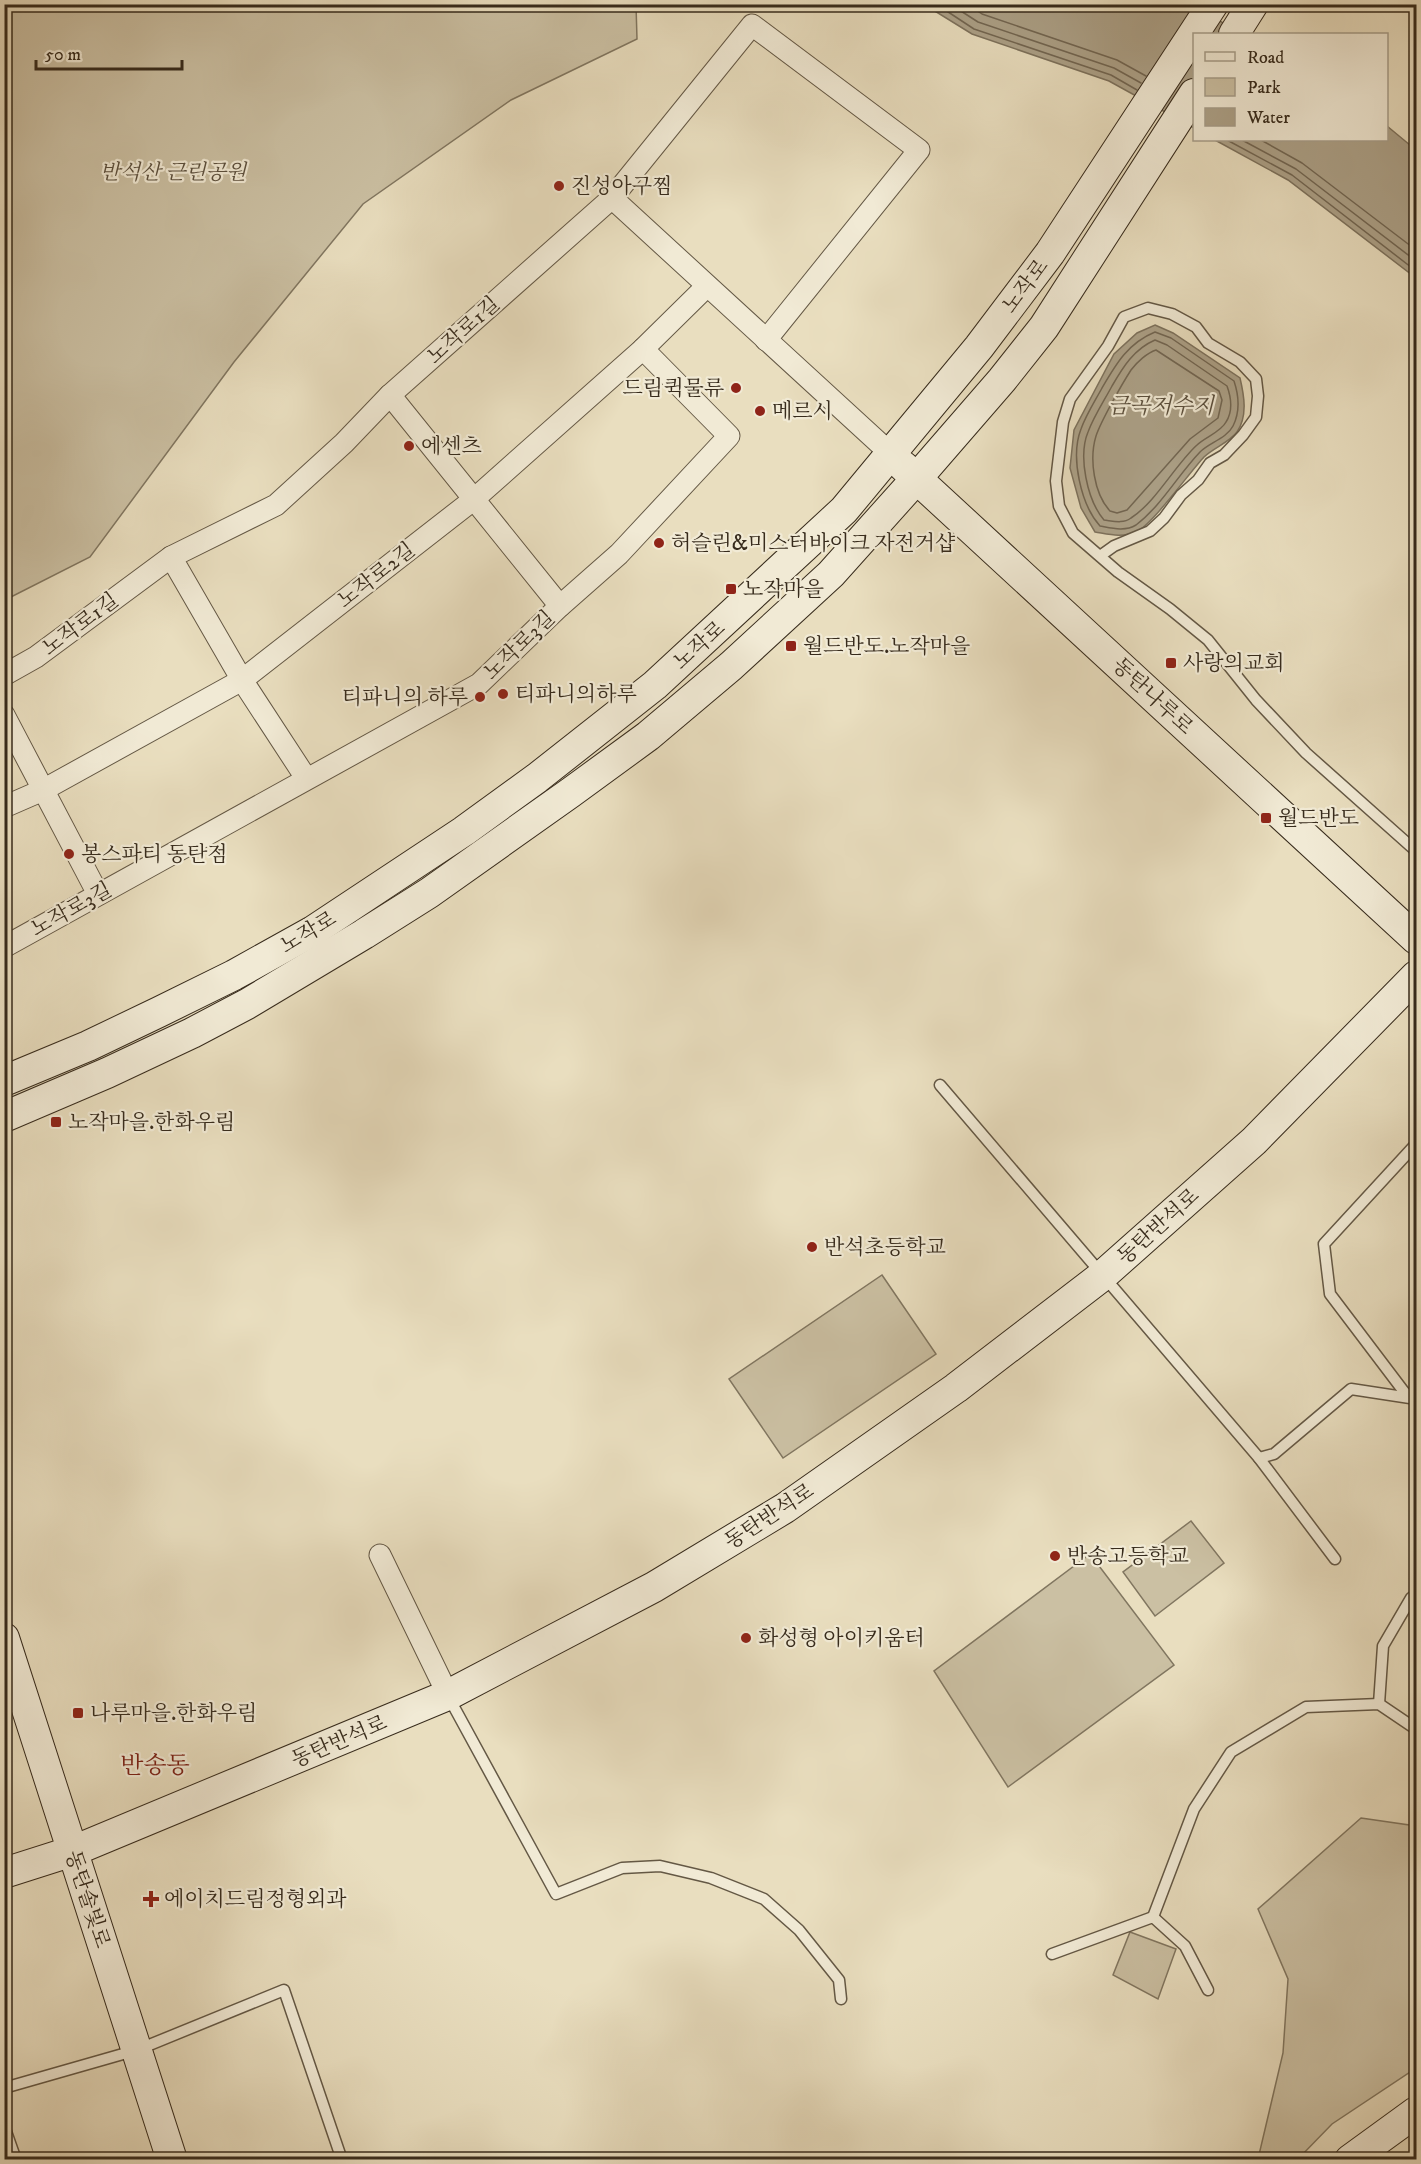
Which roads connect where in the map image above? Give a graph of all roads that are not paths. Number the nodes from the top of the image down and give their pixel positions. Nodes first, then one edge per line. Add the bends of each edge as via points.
1 (1213, 4) edge
2 (1253, 4) edge
3 (1194, 33) edge
4 (1235, 33) edge
5 (1193, 35) edge
6 (1193, 96) edge
7 (612, 198) junction
8 (707, 286) junction
9 (766, 340) junction
10 (643, 349) junction
11 (962, 367) junction
12 (992, 393) junction
13 (390, 395) junction
14 (890, 453) junction
15 (917, 478) junction
16 (473, 500) junction
17 (803, 548) junction
18 (1100, 556) junction
19 (171, 557) junction
20 (831, 574) junction
21 (560, 606) junction
22 (4, 675) edge
23 (242, 680) junction
24 (4, 715) edge
25 (306, 778) junction
26 (43, 790) junction
27 (4, 807) edge
28 (1416, 851) edge
29 (98, 894) junction
30 (1416, 939) edge
31 (4, 947) edge
32 (1416, 976) edge
33 (4, 1081) edge
34 (940, 1085) dead end
35 (4, 1117) edge
36 (1416, 1144) edge
37 (1102, 1276) junction
38 (1414, 1395) edge
39 (1259, 1458) junction
40 (380, 1555) dead end
41 (1335, 1559) dead end
42 (1416, 1594) edge
43 (4, 1638) edge
44 (448, 1695) junction
45 (1379, 1704) junction
46 (1416, 1729) edge
47 (73, 1851) junction
48 (4, 1873) edge
49 (1154, 1917) junction
50 (1052, 1954) dead end
51 (1208, 1990) dead end
52 (841, 1999) dead end
53 (137, 2050) junction
54 (4, 2088) edge
55 (1416, 2112) edge
56 (4, 2126) edge
57 (16, 2160) edge
58 (172, 2160) edge
59 (342, 2160) edge
60 (1350, 2160) edge

1 - 3 street, 노작로
2 - 4 street
5 - 11 street, 노작로 via 1050,253
6 - 12 street, 노작로 via 1044,327
7 - 8 street
7 - 9 street, 노작로1길 via 752,25 919,150
7 - 13 street, 노작로1길
8 - 9 street
8 - 10 street, 노작로2길
9 - 14 street
10 - 16 street, 노작로2길
10 - 21 street, 노작로3길 via 729,436 619,554
11 - 12 street via 967,390
11 - 14 street, 노작로
12 - 15 street, 노작로
13 - 16 street
13 - 19 street, 노작로1길 via 276,505
14 - 15 street, 동탄나루로
14 - 17 street, 노작로 via 844,510
15 - 20 street, 노작로
15 - 30 street, 동탄나루로
16 - 21 street
16 - 23 street, 노작로2길
17 - 20 street via 827,548
17 - 33 street, 노작로 via 655,686 464,831 312,930 234,975 88,1046
18 - 18 lane via 1073,533 1059,506 1056,481 1063,422 1070,399 1124,317 1148,308 1172,314 1196,327 1208,343 1240,362 1256,379 1256,417 1150,531
18 - 28 lane via 1208,640 1256,700 1306,753
19 - 22 street, 노작로1길 via 36,657
19 - 23 street
20 - 35 street, 노작로 via 648,736 429,893 228,1014 107,1073
21 - 25 street, 노작로3길 via 479,684
23 - 25 street
23 - 26 street, 노작로2길
24 - 26 street
25 - 29 street, 노작로3길
26 - 27 street, 노작로2길
26 - 29 street
29 - 31 street, 노작로3길
32 - 37 street, 동탄반석로 via 1254,1141
34 - 37 lane
36 - 38 lane via 1324,1244 1330,1294
37 - 39 lane
37 - 44 street, 동탄반석로 via 956,1389 784,1508 654,1587
38 - 39 lane via 1351,1389 1274,1454
39 - 41 lane
40 - 44 street
42 - 45 lane via 1383,1646
43 - 47 street, 동탄솔빛로
44 - 47 street, 동탄반석로
44 - 52 lane via 556,1894 622,1868 660,1866 711,1878 764,1899 799,1930 839,1980
45 - 46 lane
45 - 49 lane via 1306,1707 1231,1752 1194,1809
47 - 48 street, 동탄반석로
47 - 53 street, 동탄솔빛로
49 - 50 lane
49 - 51 lane via 1185,1946
53 - 54 lane
53 - 58 street, 동탄솔빛로
53 - 59 lane via 284,1990
55 - 60 street
56 - 57 lane

